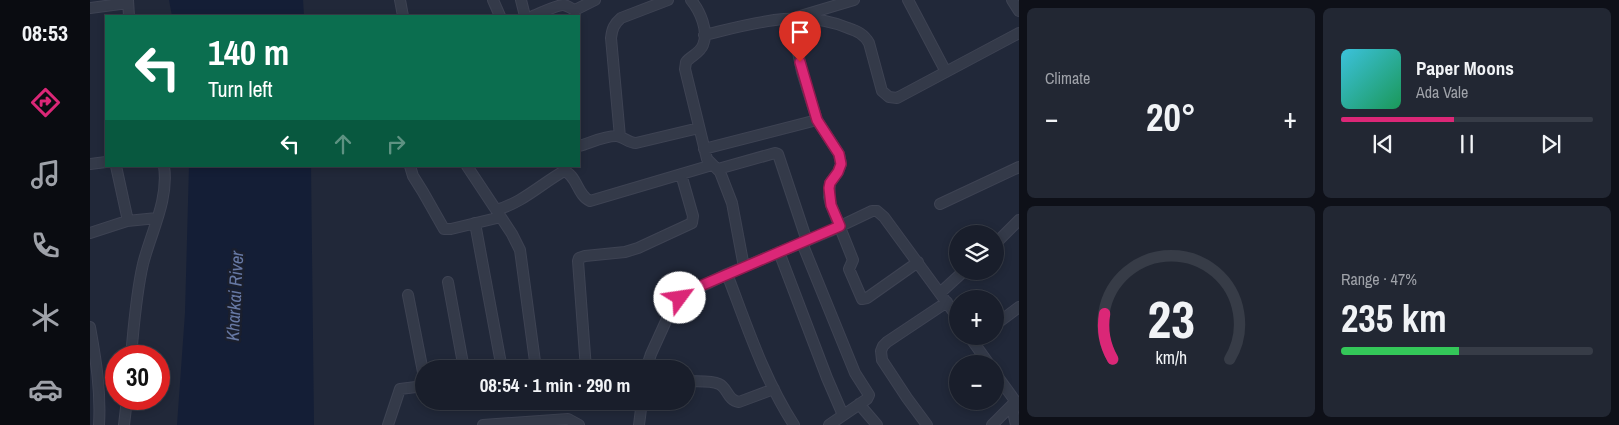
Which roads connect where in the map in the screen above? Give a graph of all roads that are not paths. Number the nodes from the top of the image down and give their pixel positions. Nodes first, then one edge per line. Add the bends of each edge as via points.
1 (400, 0) edge
2 (493, 0) edge
3 (521, 0) edge
4 (595, 0) edge
5 (668, 0) edge
6 (691, 0) edge
7 (854, 0) edge
8 (908, 0) edge
9 (1012, 0) edge
10 (128, 2) edge
11 (558, 3) edge
12 (90, 8) edge
13 (1019, 11) edge
14 (129, 15) edge
15 (403, 15) edge
16 (500, 15) edge
17 (525, 15) edge
18 (534, 15) edge
19 (797, 17) junction
20 (1019, 33) edge
21 (704, 35) junction
22 (946, 72) junction
23 (817, 120) junction
24 (699, 128) junction
25 (620, 137) junction
26 (580, 146) edge
27 (704, 149) junction
28 (105, 162) edge
29 (90, 164) edge
30 (116, 167) edge
31 (164, 167) edge
32 (410, 167) edge
33 (468, 167) edge
34 (715, 167) junction
35 (1019, 167) edge
36 (568, 170) edge
37 (681, 174) junction
38 (940, 204) dead end
39 (498, 214) junction
40 (157, 218) junction
41 (1019, 220) edge
42 (128, 221) junction
43 (475, 223) junction
44 (840, 226) junction
45 (90, 233) edge
46 (1004, 235) edge
47 (804, 242) junction
48 (779, 252) junction
49 (918, 262) junction
50 (744, 267) junction
51 (728, 274) junction
52 (954, 280) edge
53 (448, 282) dead end
54 (940, 293) junction
55 (408, 295) dead end
56 (947, 302) junction
57 (949, 305) edge
58 (1019, 307) edge
59 (1004, 318) edge
60 (90, 327) edge
61 (132, 345) edge
62 (421, 360) edge
63 (462, 360) edge
64 (500, 360) edge
65 (535, 360) edge
66 (585, 360) edge
67 (649, 360) edge
68 (695, 382) edge
69 (1004, 384) edge
70 (415, 387) edge
71 (774, 389) junction
72 (1017, 400) edge
73 (859, 404) junction
74 (126, 410) edge
75 (640, 410) edge
76 (843, 415) junction
77 (99, 425) edge
78 (124, 425) edge
79 (388, 425) edge
80 (483, 425) edge
81 (580, 425) edge
82 (638, 425) edge
83 (794, 425) edge
84 (829, 425) edge
85 (877, 425) edge
86 (927, 425) edge
87 (992, 425) edge
88 (1016, 425) edge

1 - 15 street
2 - 16 street
3 - 17 street
4 - 11 street via 575,10
5 - 25 street via 621,18 612,30
6 - 21 street via 700,13
7 - 19 street
8 - 22 street
9 - 13 street
10 - 12 street
10 - 14 street
11 - 18 street
19 - 21 street
19 - 22 street via 834,22 860,32 869,43 882,91 889,97 897,98
19 - 23 street via 800,62
20 - 22 street
21 - 24 street via 698,52 685,65
23 - 27 street
23 - 44 street via 839,154 841,164 829,188 831,205
24 - 25 street via 636,143
24 - 27 street
25 - 26 street
27 - 34 street via 707,159
28 - 29 street
30 - 42 street
31 - 40 street via 163,199
32 - 43 street via 444,229
33 - 39 street
34 - 37 street
34 - 47 street via 778,154
34 - 50 street via 722,176 733,207
35 - 38 street
36 - 37 street via 582,195 590,201
36 - 39 street
37 - 66 street via 693,216 692,223 638,248 579,258
39 - 43 street
39 - 65 street via 517,242 521,256
40 - 42 street
40 - 61 street via 137,297
41 - 46 street
42 - 45 street
43 - 64 street
44 - 47 street
44 - 49 street via 877,211
44 - 49 street via 853,260 849,269 862,299
47 - 48 street
47 - 73 street via 855,373 869,395
48 - 50 street
48 - 76 street
49 - 54 street
50 - 51 street
51 - 67 street via 680,298 671,310
51 - 71 street
52 - 54 street
53 - 63 street
54 - 56 street
55 - 62 street
56 - 57 street
56 - 86 street via 887,342 881,351 882,360
58 - 59 street
60 - 77 street via 100,390
68 - 71 street via 718,383 736,402
69 - 72 street
70 - 79 street via 400,389
71 - 83 street
72 - 87 street
72 - 88 street via 1013,412
73 - 76 street
73 - 85 street
74 - 78 street
75 - 82 street
76 - 84 street
80 - 81 street via 568,419

